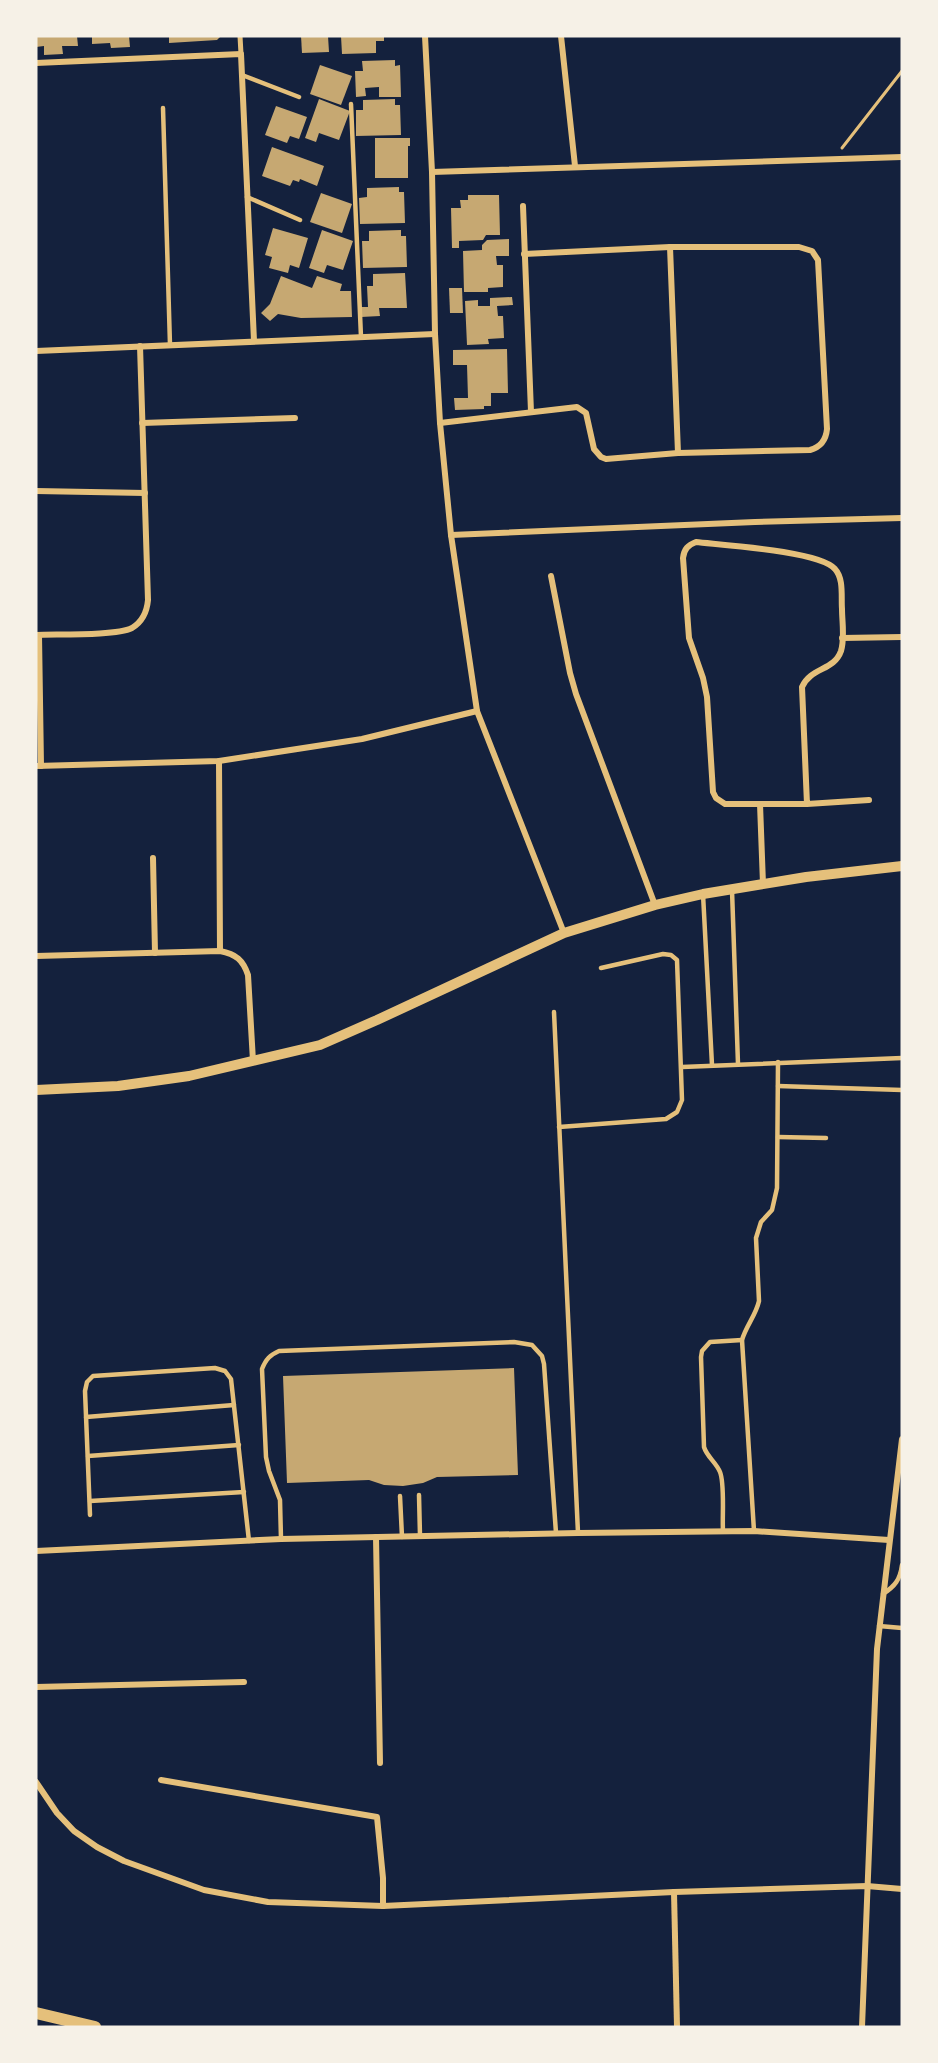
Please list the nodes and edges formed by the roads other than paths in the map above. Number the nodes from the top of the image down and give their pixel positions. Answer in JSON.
{"nodes":[{"id":1,"x":240,"y":36,"type":"edge"},
{"id":2,"x":425,"y":36,"type":"edge"},
{"id":3,"x":561,"y":36,"type":"edge"},
{"id":4,"x":240,"y":54,"type":"junction"},
{"id":5,"x":36,"y":63,"type":"edge"},
{"id":6,"x":242,"y":75,"type":"junction"},
{"id":7,"x":299,"y":98,"type":"dead end"},
{"id":8,"x":351,"y":104,"type":"dead end"},
{"id":9,"x":163,"y":108,"type":"dead end"},
{"id":10,"x":902,"y":157,"type":"edge"},
{"id":11,"x":575,"y":166,"type":"junction"},
{"id":12,"x":432,"y":172,"type":"junction"},
{"id":13,"x":247,"y":197,"type":"junction"},
{"id":14,"x":523,"y":206,"type":"dead end"},
{"id":15,"x":300,"y":219,"type":"dead end"},
{"id":16,"x":670,"y":247,"type":"junction"},
{"id":17,"x":524,"y":255,"type":"junction"},
{"id":18,"x":435,"y":334,"type":"junction"},
{"id":19,"x":361,"y":337,"type":"junction"},
{"id":20,"x":254,"y":341,"type":"junction"},
{"id":21,"x":170,"y":345,"type":"junction"},
{"id":22,"x":140,"y":346,"type":"junction"},
{"id":23,"x":36,"y":351,"type":"edge"},
{"id":24,"x":531,"y":412,"type":"junction"},
{"id":25,"x":295,"y":418,"type":"dead end"},
{"id":26,"x":142,"y":423,"type":"junction"},
{"id":27,"x":440,"y":423,"type":"junction"},
{"id":28,"x":678,"y":453,"type":"junction"},
{"id":29,"x":36,"y":491,"type":"edge"},
{"id":30,"x":145,"y":493,"type":"junction"},
{"id":31,"x":902,"y":518,"type":"edge"},
{"id":32,"x":451,"y":535,"type":"junction"},
{"id":33,"x":552,"y":576,"type":"dead end"},
{"id":34,"x":38,"y":635,"type":"edge"},
{"id":35,"x":902,"y":637,"type":"edge"},
{"id":36,"x":842,"y":639,"type":"junction"},
{"id":37,"x":477,"y":711,"type":"junction"},
{"id":38,"x":219,"y":761,"type":"junction"},
{"id":39,"x":39,"y":766,"type":"edge"},
{"id":40,"x":869,"y":800,"type":"dead end"},
{"id":41,"x":760,"y":804,"type":"junction"},
{"id":42,"x":807,"y":804,"type":"junction"},
{"id":43,"x":153,"y":858,"type":"dead end"},
{"id":44,"x":902,"y":866,"type":"edge"},
{"id":45,"x":763,"y":884,"type":"junction"},
{"id":46,"x":732,"y":888,"type":"junction"},
{"id":47,"x":703,"y":894,"type":"junction"},
{"id":48,"x":656,"y":905,"type":"junction"},
{"id":49,"x":564,"y":933,"type":"junction"},
{"id":50,"x":220,"y":951,"type":"junction"},
{"id":51,"x":155,"y":953,"type":"junction"},
{"id":52,"x":36,"y":956,"type":"edge"},
{"id":53,"x":601,"y":968,"type":"dead end"},
{"id":54,"x":554,"y":1012,"type":"dead end"},
{"id":55,"x":902,"y":1058,"type":"edge"},
{"id":56,"x":252,"y":1061,"type":"junction"},
{"id":57,"x":778,"y":1062,"type":"junction"},
{"id":58,"x":738,"y":1064,"type":"junction"},
{"id":59,"x":712,"y":1065,"type":"junction"},
{"id":60,"x":682,"y":1067,"type":"junction"},
{"id":61,"x":778,"y":1086,"type":"junction"},
{"id":62,"x":36,"y":1090,"type":"edge"},
{"id":63,"x":902,"y":1090,"type":"edge"},
{"id":64,"x":558,"y":1127,"type":"junction"},
{"id":65,"x":778,"y":1137,"type":"junction"},
{"id":66,"x":826,"y":1138,"type":"dead end"},
{"id":67,"x":742,"y":1340,"type":"junction"},
{"id":68,"x":234,"y":1405,"type":"junction"},
{"id":69,"x":86,"y":1417,"type":"junction"},
{"id":70,"x":902,"y":1439,"type":"edge"},
{"id":71,"x":239,"y":1445,"type":"junction"},
{"id":72,"x":88,"y":1456,"type":"junction"},
{"id":73,"x":899,"y":1481,"type":"edge"},
{"id":74,"x":244,"y":1492,"type":"junction"},
{"id":75,"x":418,"y":1495,"type":"dead end"},
{"id":76,"x":400,"y":1496,"type":"dead end"},
{"id":77,"x":90,"y":1501,"type":"junction"},
{"id":78,"x":90,"y":1515,"type":"dead end"},
{"id":79,"x":723,"y":1531,"type":"junction"},
{"id":80,"x":754,"y":1531,"type":"junction"},
{"id":81,"x":556,"y":1533,"type":"junction"},
{"id":82,"x":578,"y":1533,"type":"junction"},
{"id":83,"x":420,"y":1536,"type":"junction"},
{"id":84,"x":376,"y":1537,"type":"junction"},
{"id":85,"x":402,"y":1537,"type":"junction"},
{"id":86,"x":281,"y":1539,"type":"junction"},
{"id":87,"x":889,"y":1540,"type":"junction"},
{"id":88,"x":249,"y":1541,"type":"junction"},
{"id":89,"x":36,"y":1551,"type":"edge"},
{"id":90,"x":902,"y":1565,"type":"edge"},
{"id":91,"x":883,"y":1594,"type":"junction"},
{"id":92,"x":879,"y":1626,"type":"junction"},
{"id":93,"x":902,"y":1628,"type":"edge"},
{"id":94,"x":244,"y":1682,"type":"dead end"},
{"id":95,"x":36,"y":1688,"type":"edge"},
{"id":96,"x":380,"y":1763,"type":"dead end"},
{"id":97,"x":161,"y":1780,"type":"dead end"},
{"id":98,"x":36,"y":1782,"type":"edge"},
{"id":99,"x":867,"y":1886,"type":"junction"},
{"id":100,"x":902,"y":1889,"type":"edge"},
{"id":101,"x":674,"y":1892,"type":"junction"},
{"id":102,"x":384,"y":1906,"type":"junction"},
{"id":103,"x":36,"y":2013,"type":"edge"},
{"id":104,"x":95,"y":2027,"type":"edge"},
{"id":105,"x":677,"y":2027,"type":"edge"},
{"id":106,"x":862,"y":2027,"type":"edge"}],
"edges":[{"from":1,"to":4,"type":"street"},
{"from":2,"to":12,"type":"street"},
{"from":3,"to":11,"type":"street"},
{"from":4,"to":5,"type":"street"},
{"from":4,"to":6,"type":"street"},
{"from":6,"to":7,"type":"lane"},
{"from":6,"to":13,"type":"street"},
{"from":8,"to":19,"type":"lane"},
{"from":9,"to":21,"type":"lane"},
{"from":10,"to":11,"type":"street"},
{"from":11,"to":12,"type":"street"},
{"from":12,"to":18,"type":"street"},
{"from":13,"to":15,"type":"lane"},
{"from":13,"to":20,"type":"street"},
{"from":14,"to":17,"type":"street"},
{"from":16,"to":17,"type":"street"},
{"from":16,"to":28,"type":"street"},
{"from":16,"to":28,"type":"street"},
{"from":17,"to":24,"type":"street"},
{"from":18,"to":19,"type":"street"},
{"from":18,"to":27,"type":"street"},
{"from":19,"to":20,"type":"street"},
{"from":20,"to":21,"type":"street"},
{"from":21,"to":22,"type":"street"},
{"from":22,"to":23,"type":"street"},
{"from":22,"to":26,"type":"street"},
{"from":24,"to":27,"type":"street"},
{"from":24,"to":28,"type":"street"},
{"from":25,"to":26,"type":"street"},
{"from":26,"to":30,"type":"street"},
{"from":27,"to":32,"type":"street"},
{"from":29,"to":30,"type":"street"},
{"from":30,"to":34,"type":"street"},
{"from":31,"to":32,"type":"street"},
{"from":32,"to":37,"type":"street"},
{"from":33,"to":48,"type":"street"},
{"from":34,"to":39,"type":"street"},
{"from":35,"to":36,"type":"street"},
{"from":36,"to":41,"type":"street"},
{"from":36,"to":42,"type":"street"},
{"from":37,"to":38,"type":"street"},
{"from":37,"to":49,"type":"street"},
{"from":38,"to":39,"type":"street"},
{"from":38,"to":50,"type":"street"},
{"from":40,"to":42,"type":"street"},
{"from":41,"to":42,"type":"street"},
{"from":41,"to":45,"type":"street"},
{"from":43,"to":51,"type":"street"},
{"from":44,"to":45,"type":"street"},
{"from":45,"to":46,"type":"street"},
{"from":46,"to":47,"type":"street"},
{"from":46,"to":58,"type":"lane"},
{"from":47,"to":48,"type":"street"},
{"from":47,"to":59,"type":"lane"},
{"from":48,"to":49,"type":"street"},
{"from":49,"to":56,"type":"street"},
{"from":50,"to":51,"type":"street"},
{"from":50,"to":56,"type":"street"},
{"from":51,"to":52,"type":"street"},
{"from":53,"to":60,"type":"lane"},
{"from":54,"to":64,"type":"lane"},
{"from":55,"to":57,"type":"lane"},
{"from":56,"to":62,"type":"street"},
{"from":57,"to":58,"type":"lane"},
{"from":57,"to":61,"type":"lane"},
{"from":58,"to":59,"type":"lane"},
{"from":59,"to":60,"type":"lane"},
{"from":60,"to":64,"type":"lane"},
{"from":61,"to":63,"type":"lane"},
{"from":61,"to":65,"type":"lane"},
{"from":64,"to":82,"type":"lane"},
{"from":65,"to":66,"type":"lane"},
{"from":65,"to":67,"type":"lane"},
{"from":67,"to":79,"type":"lane"},
{"from":67,"to":80,"type":"lane"},
{"from":68,"to":69,"type":"lane"},
{"from":68,"to":69,"type":"lane"},
{"from":68,"to":71,"type":"lane"},
{"from":69,"to":72,"type":"lane"},
{"from":70,"to":73,"type":"street"},
{"from":71,"to":72,"type":"lane"},
{"from":71,"to":74,"type":"lane"},
{"from":72,"to":77,"type":"lane"},
{"from":73,"to":87,"type":"street"},
{"from":74,"to":77,"type":"lane"},
{"from":74,"to":88,"type":"lane"},
{"from":75,"to":83,"type":"lane"},
{"from":76,"to":85,"type":"lane"},
{"from":77,"to":78,"type":"lane"},
{"from":79,"to":80,"type":"street"},
{"from":79,"to":82,"type":"street"},
{"from":80,"to":87,"type":"street"},
{"from":81,"to":82,"type":"street"},
{"from":81,"to":83,"type":"street"},
{"from":81,"to":86,"type":"lane"},
{"from":83,"to":85,"type":"street"},
{"from":84,"to":85,"type":"street"},
{"from":84,"to":86,"type":"street"},
{"from":84,"to":96,"type":"street"},
{"from":86,"to":88,"type":"street"},
{"from":87,"to":91,"type":"street"},
{"from":88,"to":89,"type":"street"},
{"from":90,"to":91,"type":"lane"},
{"from":91,"to":92,"type":"street"},
{"from":92,"to":93,"type":"lane"},
{"from":92,"to":99,"type":"street"},
{"from":94,"to":95,"type":"street"},
{"from":97,"to":102,"type":"street"},
{"from":98,"to":102,"type":"street"},
{"from":99,"to":100,"type":"street"},
{"from":99,"to":101,"type":"street"},
{"from":99,"to":106,"type":"street"},
{"from":101,"to":102,"type":"street"},
{"from":101,"to":105,"type":"street"},
{"from":103,"to":104,"type":"main road"}]}
